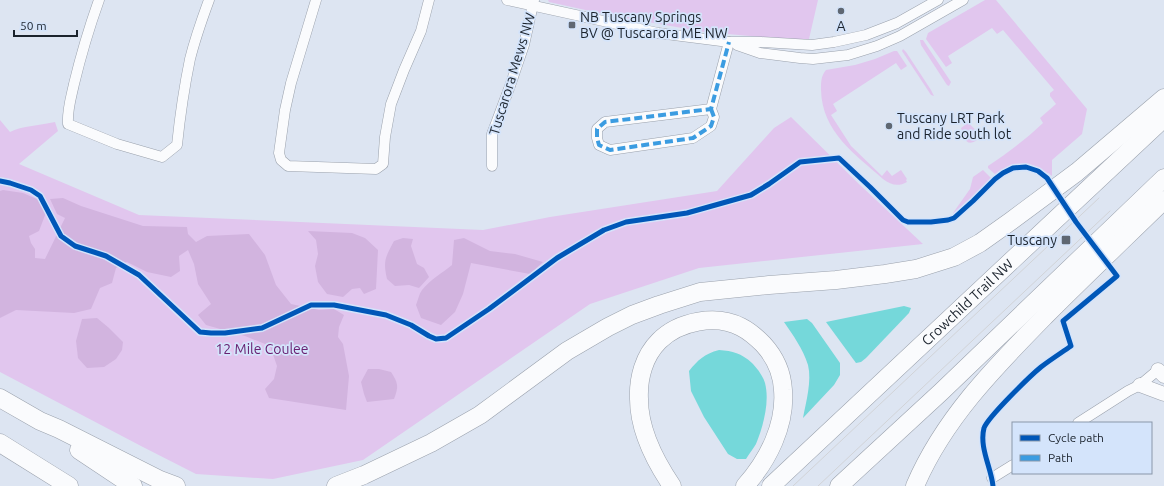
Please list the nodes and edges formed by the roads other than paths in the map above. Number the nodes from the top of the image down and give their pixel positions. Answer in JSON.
{"nodes":[{"id":1,"x":99,"y":0,"type":"edge"},
{"id":2,"x":209,"y":0,"type":"edge"},
{"id":3,"x":316,"y":0,"type":"edge"},
{"id":4,"x":429,"y":0,"type":"edge"},
{"id":5,"x":507,"y":0,"type":"edge"},
{"id":6,"x":938,"y":0,"type":"edge"},
{"id":7,"x":963,"y":0,"type":"edge"},
{"id":8,"x":534,"y":3,"type":"edge"},
{"id":9,"x":729,"y":42,"type":"junction"},
{"id":10,"x":1164,"y":98,"type":"edge"},
{"id":11,"x":711,"y":110,"type":"junction"},
{"id":12,"x":1164,"y":118,"type":"edge"},
{"id":13,"x":492,"y":166,"type":"dead end"},
{"id":14,"x":1164,"y":178,"type":"edge"},
{"id":15,"x":1164,"y":200,"type":"edge"},
{"id":16,"x":1161,"y":373,"type":"edge"},
{"id":17,"x":1140,"y":385,"type":"junction"},
{"id":18,"x":1164,"y":394,"type":"edge"},
{"id":19,"x":0,"y":398,"type":"edge"},
{"id":20,"x":40,"y":421,"type":"junction"},
{"id":21,"x":1080,"y":422,"type":"edge"},
{"id":22,"x":0,"y":443,"type":"edge"},
{"id":23,"x":1012,"y":466,"type":"edge"},
{"id":24,"x":992,"y":478,"type":"dead end"},
{"id":25,"x":69,"y":486,"type":"edge"},
{"id":26,"x":134,"y":486,"type":"edge"},
{"id":27,"x":176,"y":486,"type":"edge"},
{"id":28,"x":336,"y":486,"type":"edge"},
{"id":29,"x":672,"y":486,"type":"edge"},
{"id":30,"x":745,"y":486,"type":"edge"},
{"id":31,"x":771,"y":486,"type":"edge"},
{"id":32,"x":839,"y":486,"type":"edge"},
{"id":33,"x":915,"y":486,"type":"edge"}],
"edges":[{"from":1,"to":2,"type":"street"},
{"from":3,"to":4,"type":"street"},
{"from":5,"to":8,"type":"street"},
{"from":6,"to":9,"type":"street"},
{"from":7,"to":9,"type":"street"},
{"from":8,"to":9,"type":"street"},
{"from":8,"to":13,"type":"street","name":"Tuscarora Mews NW"},
{"from":9,"to":11,"type":"street"},
{"from":10,"to":28,"type":"highway"},
{"from":11,"to":11,"type":"street"},
{"from":12,"to":31,"type":"highway","name":"Crowchild Trail NW"},
{"from":14,"to":32,"type":"highway"},
{"from":15,"to":33,"type":"highway"},
{"from":16,"to":17,"type":"street"},
{"from":17,"to":18,"type":"street"},
{"from":17,"to":21,"type":"street"},
{"from":19,"to":20,"type":"highway"},
{"from":20,"to":26,"type":"highway"},
{"from":20,"to":27,"type":"highway"},
{"from":22,"to":25,"type":"highway"},
{"from":23,"to":24,"type":"street"},
{"from":29,"to":30,"type":"highway"}]}
